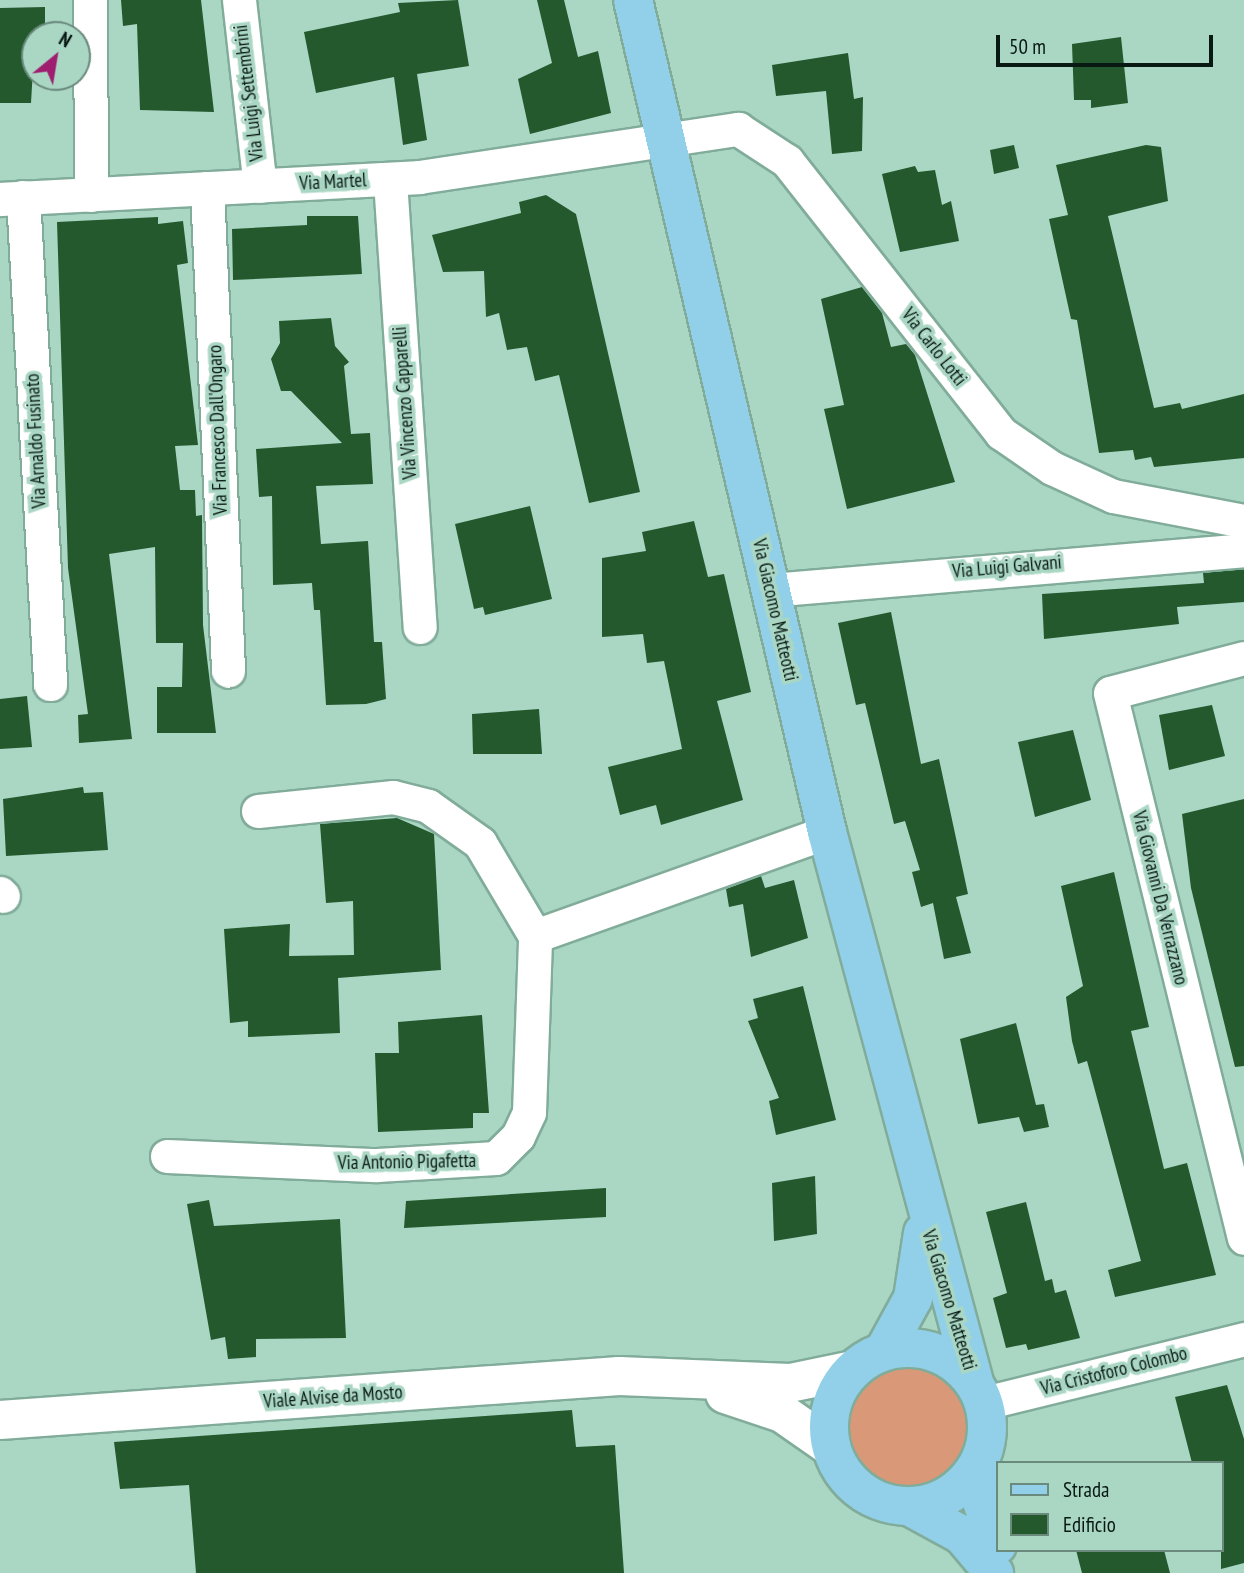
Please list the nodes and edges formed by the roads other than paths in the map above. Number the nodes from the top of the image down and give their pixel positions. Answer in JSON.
{"nodes":[{"id":1,"x":90,"y":0,"type":"edge"},
{"id":2,"x":239,"y":0,"type":"edge"},
{"id":3,"x":633,"y":0,"type":"edge"},
{"id":4,"x":663,"y":139,"type":"junction"},
{"id":5,"x":390,"y":180,"type":"junction"},
{"id":6,"x":260,"y":186,"type":"junction"},
{"id":7,"x":207,"y":188,"type":"junction"},
{"id":8,"x":91,"y":195,"type":"junction"},
{"id":9,"x":11,"y":198,"type":"edge"},
{"id":10,"x":1244,"y":521,"type":"edge"},
{"id":11,"x":1244,"y":550,"type":"edge"},
{"id":12,"x":770,"y":590,"type":"junction"},
{"id":13,"x":421,"y":627,"type":"dead end"},
{"id":14,"x":1244,"y":659,"type":"edge"},
{"id":15,"x":228,"y":671,"type":"dead end"},
{"id":16,"x":50,"y":684,"type":"dead end"},
{"id":17,"x":258,"y":811,"type":"dead end"},
{"id":18,"x":827,"y":832,"type":"junction"},
{"id":19,"x":535,"y":936,"type":"junction"},
{"id":20,"x":167,"y":1156,"type":"dead end"},
{"id":21,"x":925,"y":1217,"type":"junction"},
{"id":22,"x":1244,"y":1238,"type":"edge"},
{"id":23,"x":1244,"y":1339,"type":"edge"},
{"id":24,"x":868,"y":1361,"type":"junction"},
{"id":25,"x":666,"y":1379,"type":"junction"},
{"id":26,"x":979,"y":1392,"type":"junction"},
{"id":27,"x":0,"y":1420,"type":"edge"},
{"id":28,"x":831,"y":1447,"type":"junction"},
{"id":29,"x":981,"y":1459,"type":"junction"},
{"id":30,"x":909,"y":1506,"type":"junction"},
{"id":31,"x":996,"y":1542,"type":"edge"},
{"id":32,"x":1000,"y":1552,"type":"edge"},
{"id":33,"x":994,"y":1573,"type":"edge"},
{"id":34,"x":1006,"y":1573,"type":"edge"}],
"edges":[{"from":1,"to":8,"type":"street"},
{"from":2,"to":6,"type":"street","name":"Via Luigi Settembrini"},
{"from":3,"to":4,"type":"main road","name":"Via Giacomo Matteotti"},
{"from":4,"to":5,"type":"street","name":"Via Martel"},
{"from":4,"to":10,"type":"street","name":"Via Carlo Lotti"},
{"from":4,"to":12,"type":"main road","name":"Via Giacomo Matteotti"},
{"from":5,"to":6,"type":"street","name":"Via Martel"},
{"from":5,"to":13,"type":"street","name":"Via Vincenzo Capparelli"},
{"from":6,"to":7,"type":"street","name":"Via Martel"},
{"from":7,"to":8,"type":"street","name":"Via Martel"},
{"from":7,"to":15,"type":"street","name":"Via Francesco Dall'Ongaro"},
{"from":8,"to":9,"type":"street","name":"Via Martel"},
{"from":9,"to":16,"type":"street","name":"Via Arnaldo Fusinato"},
{"from":11,"to":12,"type":"street","name":"Via Luigi Galvani"},
{"from":12,"to":18,"type":"main road","name":"Via Giacomo Matteotti"},
{"from":14,"to":22,"type":"street","name":"Via Giovanni Da Verrazzano"},
{"from":17,"to":19,"type":"street"},
{"from":18,"to":19,"type":"street"},
{"from":18,"to":21,"type":"main road","name":"Via Giacomo Matteotti"},
{"from":19,"to":20,"type":"street","name":"Via Antonio Pigafetta"},
{"from":21,"to":24,"type":"main road","name":"Via Giacomo Matteotti"},
{"from":21,"to":26,"type":"main road","name":"Via Giacomo Matteotti"},
{"from":23,"to":26,"type":"street","name":"Via Cristoforo Colombo"},
{"from":24,"to":25,"type":"main road","name":"Viale Alvise da Mosto"},
{"from":24,"to":26,"type":"main road"},
{"from":24,"to":28,"type":"main road"},
{"from":25,"to":27,"type":"main road","name":"Viale Alvise da Mosto"},
{"from":25,"to":28,"type":"main road","name":"Viale Alvise da Mosto"},
{"from":26,"to":29,"type":"main road"},
{"from":28,"to":30,"type":"main road"},
{"from":29,"to":30,"type":"main road"},
{"from":29,"to":31,"type":"main road"},
{"from":30,"to":33,"type":"main road"},
{"from":32,"to":34,"type":"main road"}]}
